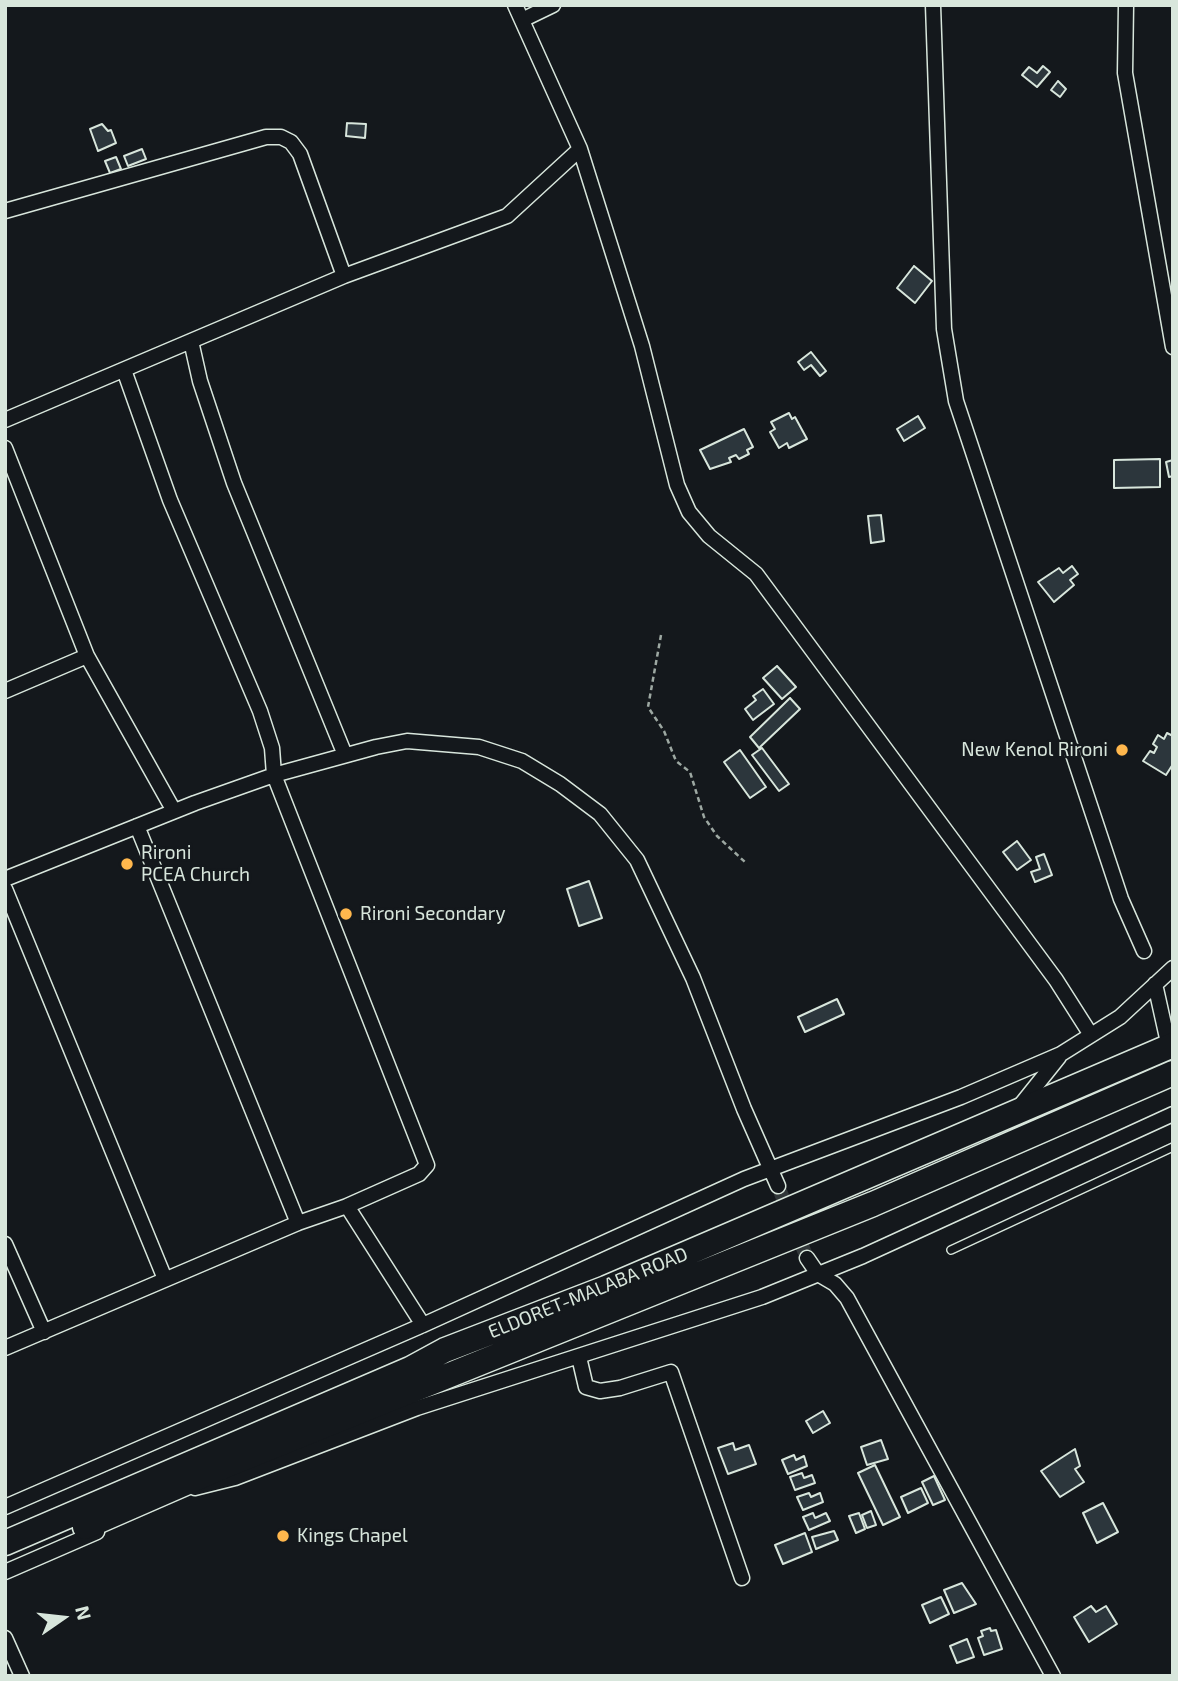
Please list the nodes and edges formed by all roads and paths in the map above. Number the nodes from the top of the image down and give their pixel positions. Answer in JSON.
{"nodes":[{"id":1,"x":515,"y":5,"type":"edge"},
{"id":2,"x":552,"y":5,"type":"edge"},
{"id":3,"x":933,"y":5,"type":"edge"},
{"id":4,"x":1126,"y":5,"type":"edge"},
{"id":5,"x":522,"y":20,"type":"junction"},
{"id":6,"x":580,"y":149,"type":"junction"},
{"id":7,"x":5,"y":211,"type":"edge"},
{"id":8,"x":344,"y":276,"type":"junction"},
{"id":9,"x":191,"y":341,"type":"junction"},
{"id":10,"x":1173,"y":347,"type":"edge"},
{"id":11,"x":124,"y":370,"type":"junction"},
{"id":12,"x":5,"y":420,"type":"edge"},
{"id":13,"x":5,"y":448,"type":"edge"},
{"id":14,"x":661,"y":635,"type":"dead end"},
{"id":15,"x":87,"y":656,"type":"junction"},
{"id":16,"x":5,"y":691,"type":"edge"},
{"id":17,"x":345,"y":755,"type":"junction"},
{"id":18,"x":274,"y":775,"type":"junction"},
{"id":19,"x":174,"y":811,"type":"junction"},
{"id":20,"x":137,"y":826,"type":"junction"},
{"id":21,"x":746,"y":863,"type":"dead end"},
{"id":22,"x":5,"y":879,"type":"edge"},
{"id":23,"x":5,"y":889,"type":"edge"},
{"id":24,"x":1144,"y":951,"type":"dead end"},
{"id":25,"x":1173,"y":968,"type":"edge"},
{"id":26,"x":1155,"y":985,"type":"junction"},
{"id":27,"x":1091,"y":1035,"type":"junction"},
{"id":28,"x":1171,"y":1046,"type":"edge"},
{"id":29,"x":1060,"y":1054,"type":"junction"},
{"id":30,"x":1173,"y":1073,"type":"edge"},
{"id":31,"x":1014,"y":1113,"type":"junction"},
{"id":32,"x":1173,"y":1114,"type":"edge"},
{"id":33,"x":1173,"y":1147,"type":"edge"},
{"id":34,"x":769,"y":1168,"type":"junction"},
{"id":35,"x":778,"y":1186,"type":"tunnel mouth"},
{"id":36,"x":347,"y":1206,"type":"junction"},
{"id":37,"x":298,"y":1223,"type":"junction"},
{"id":38,"x":5,"y":1244,"type":"edge"},
{"id":39,"x":951,"y":1250,"type":"dead end"},
{"id":40,"x":807,"y":1258,"type":"tunnel mouth"},
{"id":41,"x":818,"y":1274,"type":"junction"},
{"id":42,"x":165,"y":1279,"type":"junction"},
{"id":43,"x":423,"y":1325,"type":"junction"},
{"id":44,"x":44,"y":1332,"type":"junction"},
{"id":45,"x":5,"y":1349,"type":"edge"},
{"id":46,"x":579,"y":1357,"type":"junction"},
{"id":47,"x":5,"y":1507,"type":"edge"},
{"id":48,"x":5,"y":1543,"type":"edge"},
{"id":49,"x":5,"y":1560,"type":"edge"},
{"id":50,"x":5,"y":1572,"type":"edge"},
{"id":51,"x":741,"y":1578,"type":"dead end"},
{"id":52,"x":5,"y":1638,"type":"edge"},
{"id":53,"x":22,"y":1676,"type":"edge"},
{"id":54,"x":1053,"y":1676,"type":"edge"}],
"edges":[{"from":1,"to":5,"type":"street"},
{"from":2,"to":5,"type":"street"},
{"from":3,"to":24,"type":"street"},
{"from":4,"to":10,"type":"street"},
{"from":5,"to":6,"type":"street"},
{"from":6,"to":8,"type":"street"},
{"from":6,"to":27,"type":"street"},
{"from":7,"to":8,"type":"street"},
{"from":8,"to":9,"type":"street"},
{"from":9,"to":11,"type":"street"},
{"from":9,"to":17,"type":"street"},
{"from":11,"to":12,"type":"street"},
{"from":11,"to":18,"type":"street"},
{"from":13,"to":15,"type":"street"},
{"from":14,"to":21,"type":"path"},
{"from":15,"to":16,"type":"street"},
{"from":15,"to":19,"type":"street"},
{"from":17,"to":18,"type":"street"},
{"from":17,"to":34,"type":"street"},
{"from":18,"to":19,"type":"street"},
{"from":18,"to":36,"type":"street"},
{"from":19,"to":20,"type":"street"},
{"from":20,"to":22,"type":"street"},
{"from":20,"to":37,"type":"street"},
{"from":23,"to":42,"type":"street"},
{"from":25,"to":26,"type":"street"},
{"from":26,"to":27,"type":"street"},
{"from":26,"to":28,"type":"street"},
{"from":27,"to":29,"type":"street"},
{"from":28,"to":31,"type":"highway","name":"ELDORET-MALABA ROAD"},
{"from":29,"to":31,"type":"street"},
{"from":29,"to":34,"type":"street"},
{"from":30,"to":49,"type":"highway","name":"ELDORET-MALABA ROAD"},
{"from":31,"to":48,"type":"highway","name":"ELDORET-MALABA ROAD"},
{"from":32,"to":41,"type":"street"},
{"from":33,"to":39,"type":"lane"},
{"from":34,"to":35,"type":"street"},
{"from":34,"to":43,"type":"street"},
{"from":36,"to":37,"type":"street"},
{"from":36,"to":43,"type":"street"},
{"from":37,"to":42,"type":"street"},
{"from":38,"to":44,"type":"street"},
{"from":40,"to":41,"type":"street"},
{"from":41,"to":46,"type":"street"},
{"from":41,"to":54,"type":"street"},
{"from":42,"to":44,"type":"street"},
{"from":43,"to":47,"type":"street"},
{"from":44,"to":45,"type":"street"},
{"from":46,"to":50,"type":"street"},
{"from":46,"to":51,"type":"street"},
{"from":52,"to":53,"type":"street"}]}
